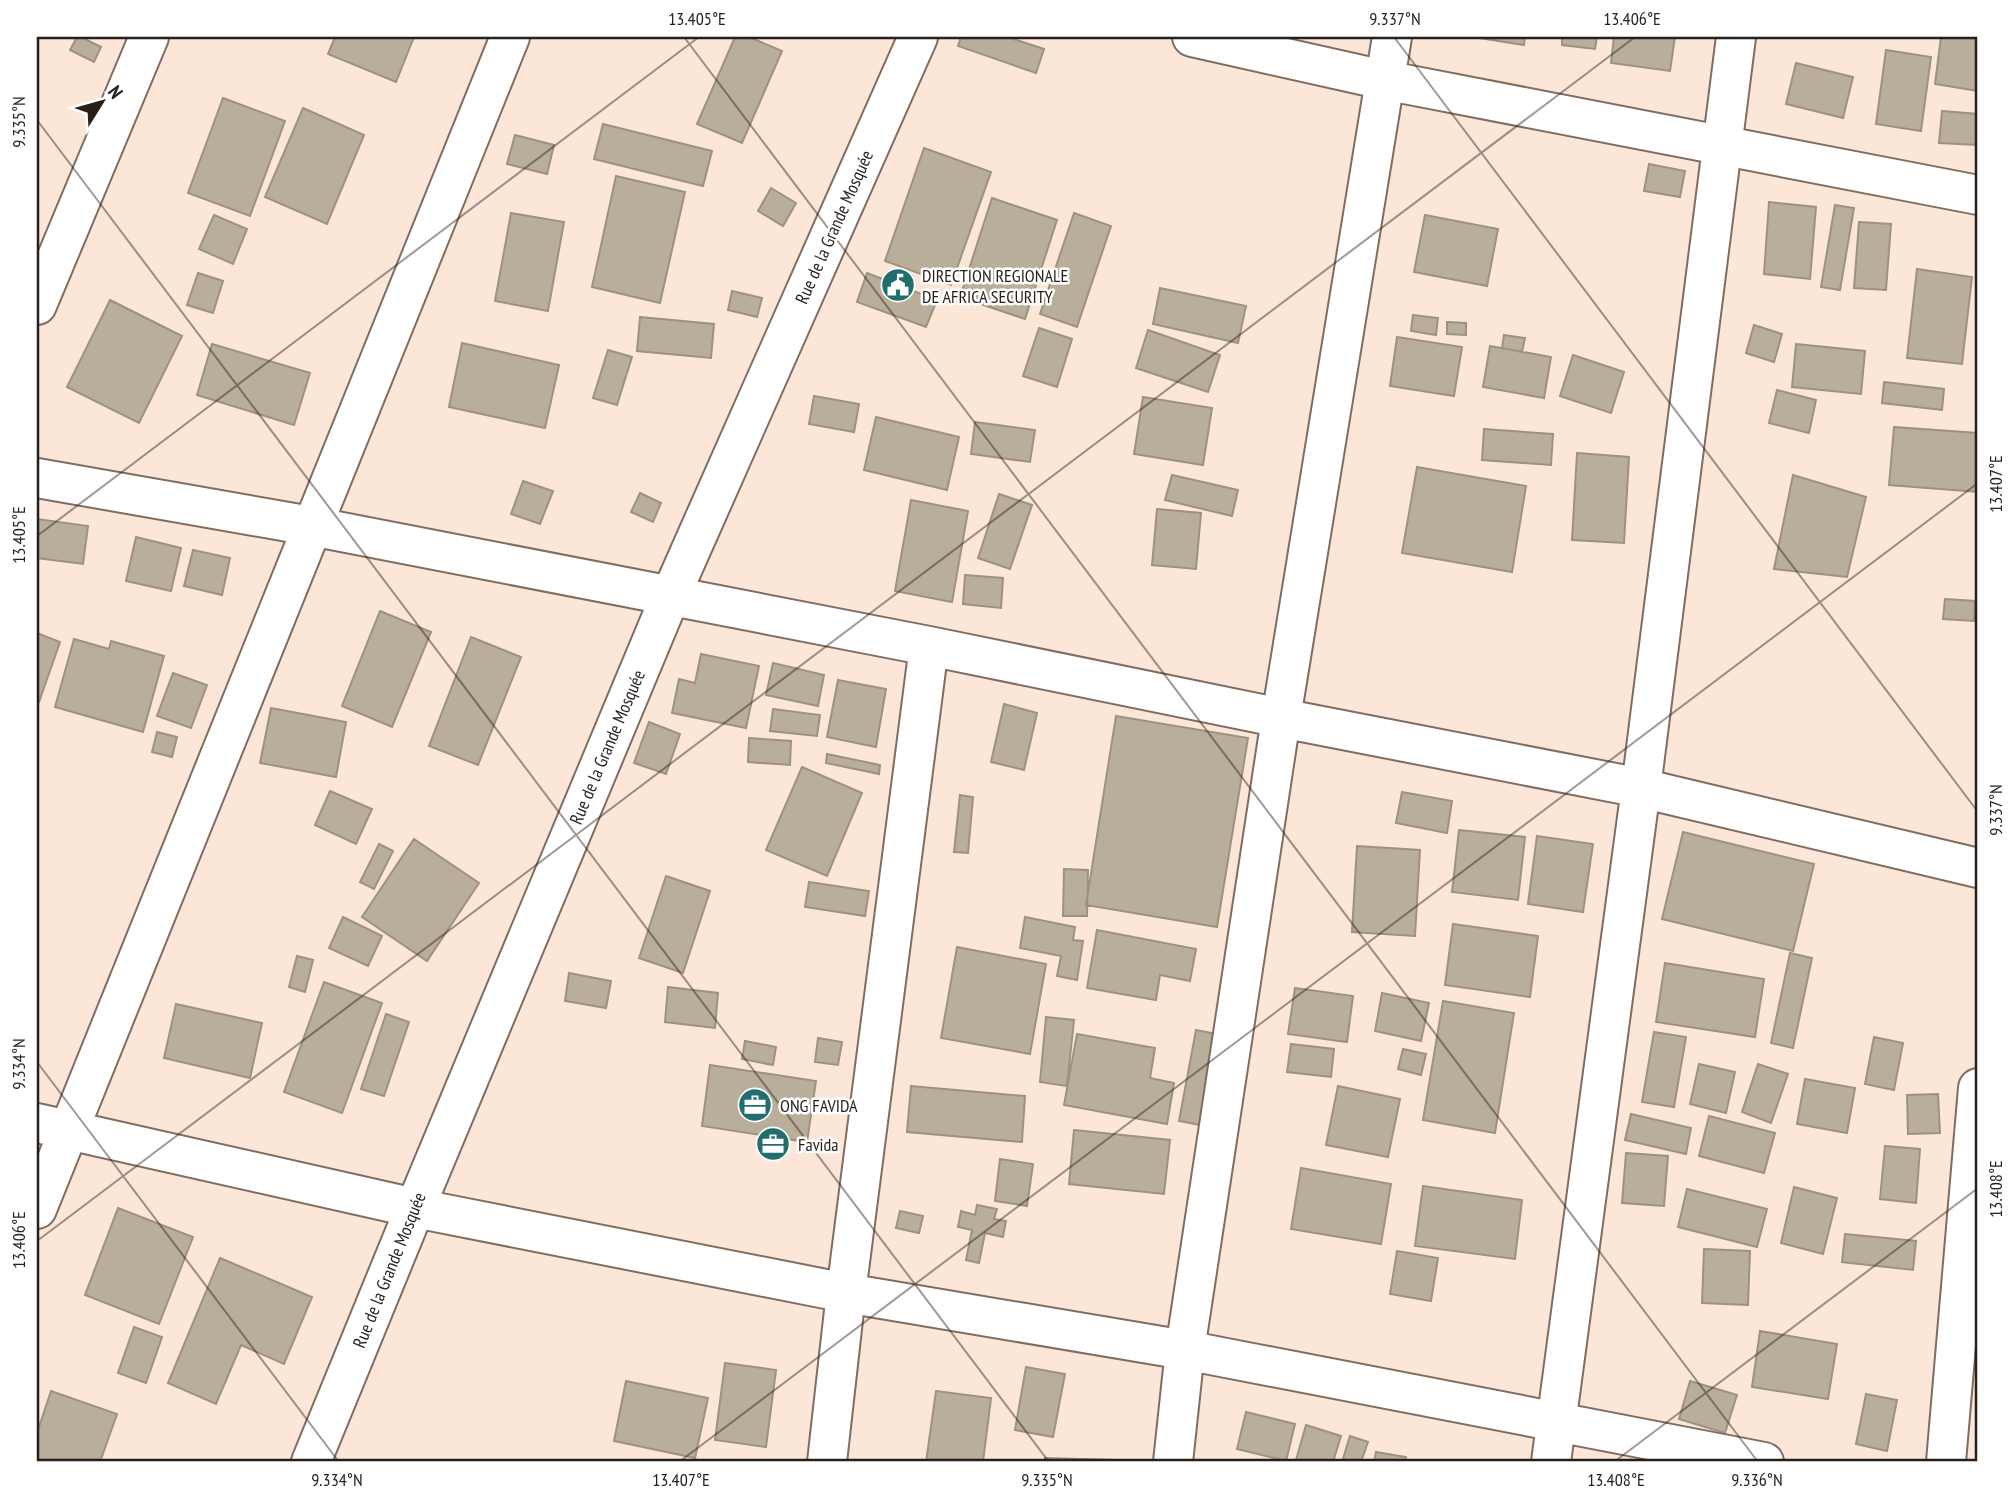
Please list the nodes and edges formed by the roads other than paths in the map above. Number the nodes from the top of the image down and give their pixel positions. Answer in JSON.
{"nodes":[{"id":1,"x":149,"y":37,"type":"edge"},
{"id":2,"x":510,"y":37,"type":"edge"},
{"id":3,"x":918,"y":37,"type":"edge"},
{"id":4,"x":1192,"y":37,"type":"edge"},
{"id":5,"x":1392,"y":37,"type":"edge"},
{"id":6,"x":1736,"y":37,"type":"edge"},
{"id":7,"x":1384,"y":80,"type":"junction"},
{"id":8,"x":1721,"y":145,"type":"junction"},
{"id":9,"x":1978,"y":195,"type":"edge"},
{"id":10,"x":37,"y":305,"type":"edge"},
{"id":11,"x":37,"y":478,"type":"edge"},
{"id":12,"x":311,"y":526,"type":"junction"},
{"id":13,"x":670,"y":597,"type":"junction"},
{"id":14,"x":929,"y":646,"type":"junction"},
{"id":15,"x":1281,"y":718,"type":"junction"},
{"id":16,"x":1641,"y":788,"type":"junction"},
{"id":17,"x":1978,"y":867,"type":"edge"},
{"id":18,"x":1978,"y":1088,"type":"edge"},
{"id":19,"x":52,"y":1127,"type":"edge"},
{"id":20,"x":415,"y":1208,"type":"junction"},
{"id":21,"x":37,"y":1209,"type":"edge"},
{"id":22,"x":846,"y":1293,"type":"junction"},
{"id":23,"x":1185,"y":1350,"type":"junction"},
{"id":24,"x":1556,"y":1422,"type":"junction"},
{"id":25,"x":311,"y":1462,"type":"edge"},
{"id":26,"x":827,"y":1462,"type":"edge"},
{"id":27,"x":1173,"y":1462,"type":"edge"},
{"id":28,"x":1551,"y":1462,"type":"edge"},
{"id":29,"x":1764,"y":1462,"type":"edge"},
{"id":30,"x":1946,"y":1462,"type":"edge"}],
"edges":[{"from":1,"to":10,"type":"street"},
{"from":2,"to":12,"type":"street"},
{"from":3,"to":13,"type":"street","name":"Rue de la Grande Mosquée"},
{"from":4,"to":7,"type":"street"},
{"from":5,"to":7,"type":"street"},
{"from":6,"to":8,"type":"street"},
{"from":7,"to":8,"type":"street"},
{"from":7,"to":15,"type":"street"},
{"from":8,"to":9,"type":"street"},
{"from":8,"to":16,"type":"street"},
{"from":11,"to":12,"type":"street"},
{"from":12,"to":13,"type":"street"},
{"from":12,"to":19,"type":"street"},
{"from":13,"to":14,"type":"street"},
{"from":13,"to":20,"type":"street","name":"Rue de la Grande Mosquée"},
{"from":14,"to":15,"type":"street"},
{"from":14,"to":22,"type":"street"},
{"from":15,"to":16,"type":"street"},
{"from":15,"to":23,"type":"street"},
{"from":16,"to":17,"type":"street"},
{"from":16,"to":24,"type":"street"},
{"from":18,"to":30,"type":"street"},
{"from":19,"to":20,"type":"street"},
{"from":19,"to":21,"type":"street"},
{"from":20,"to":22,"type":"street"},
{"from":20,"to":25,"type":"street","name":"Rue de la Grande Mosquée"},
{"from":22,"to":23,"type":"street"},
{"from":22,"to":26,"type":"street"},
{"from":23,"to":24,"type":"street"},
{"from":23,"to":27,"type":"street"},
{"from":24,"to":28,"type":"street"},
{"from":24,"to":29,"type":"street"}]}
